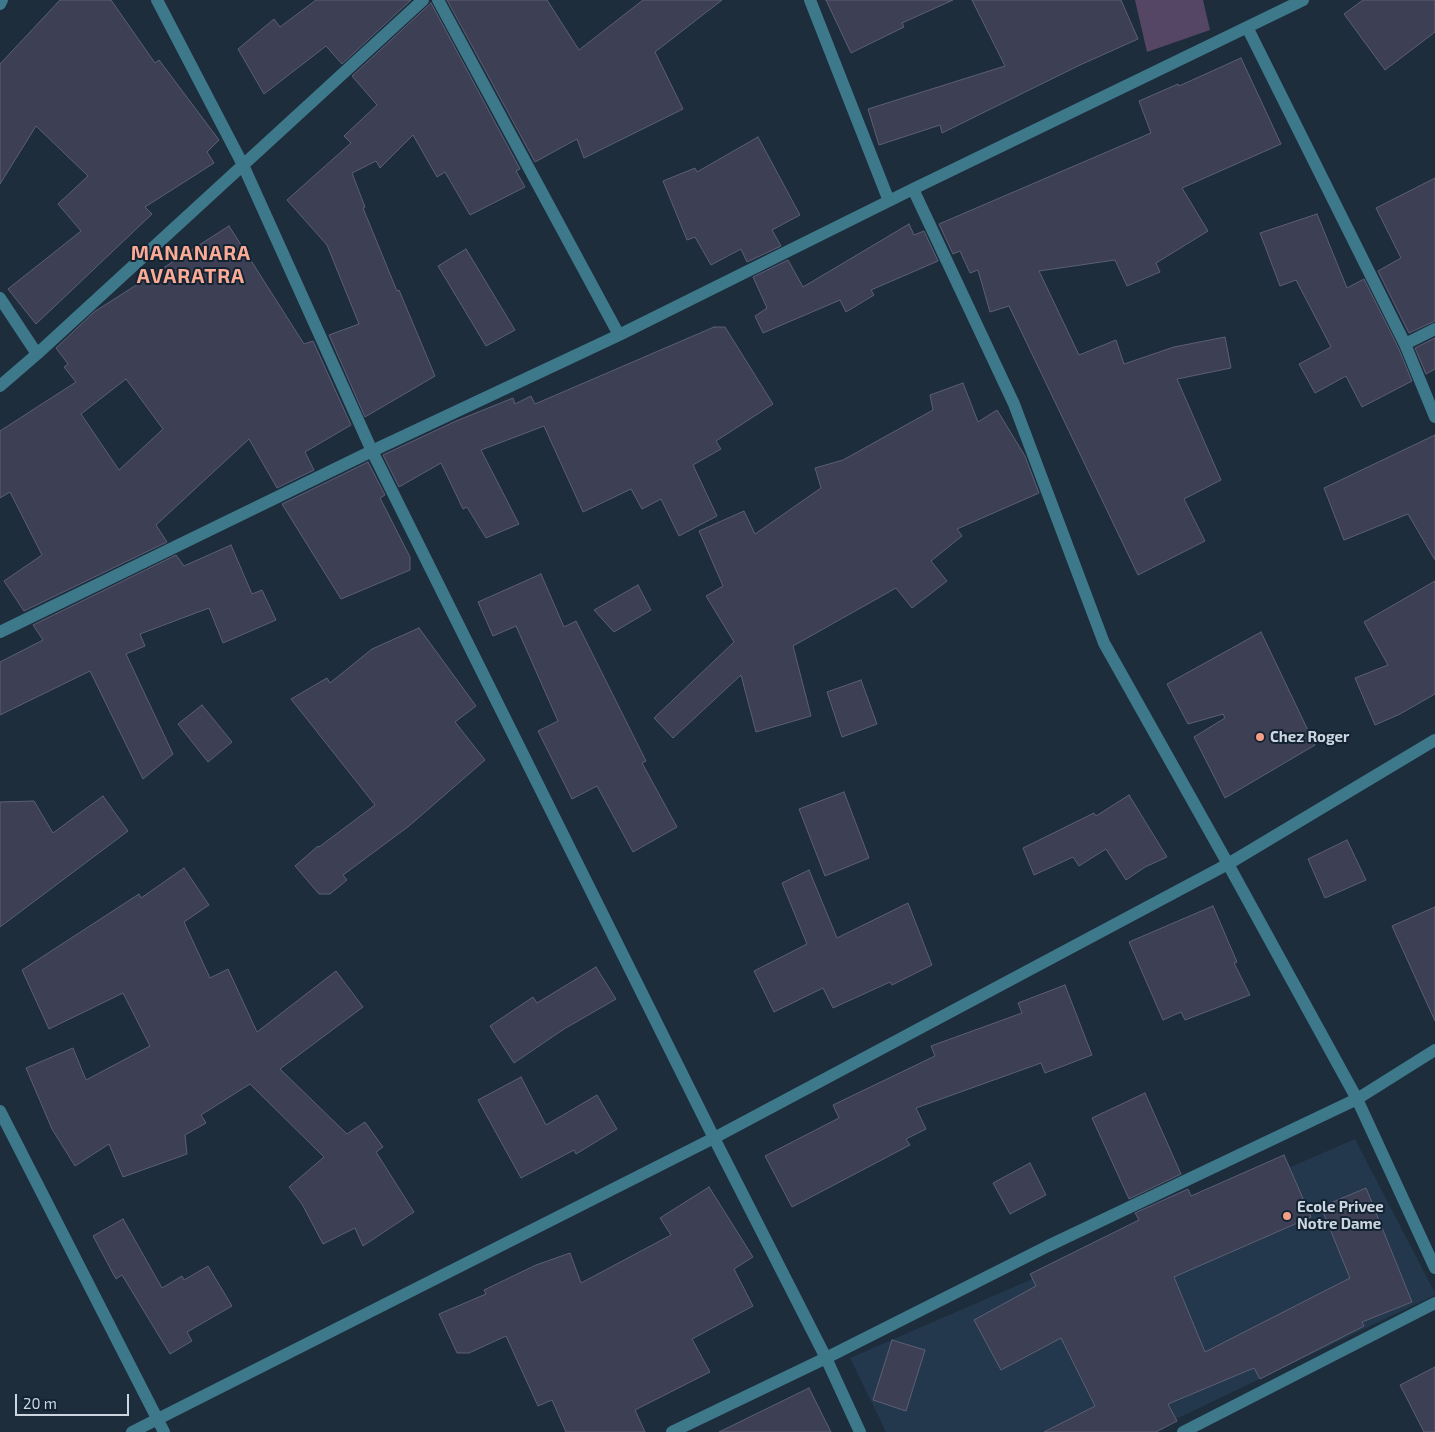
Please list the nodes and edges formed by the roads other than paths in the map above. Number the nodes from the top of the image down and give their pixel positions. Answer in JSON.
{"nodes":[{"id":1,"x":2,"y":0,"type":"edge"},
{"id":2,"x":157,"y":0,"type":"edge"},
{"id":3,"x":423,"y":0,"type":"edge"},
{"id":4,"x":438,"y":0,"type":"edge"},
{"id":5,"x":810,"y":0,"type":"edge"},
{"id":6,"x":1303,"y":0,"type":"edge"},
{"id":7,"x":0,"y":4,"type":"edge"},
{"id":8,"x":1247,"y":27,"type":"junction"},
{"id":9,"x":243,"y":165,"type":"junction"},
{"id":10,"x":913,"y":189,"type":"junction"},
{"id":11,"x":889,"y":201,"type":"junction"},
{"id":12,"x":0,"y":298,"type":"edge"},
{"id":13,"x":1435,"y":329,"type":"edge"},
{"id":14,"x":619,"y":334,"type":"junction"},
{"id":15,"x":1404,"y":344,"type":"junction"},
{"id":16,"x":37,"y":354,"type":"junction"},
{"id":17,"x":0,"y":386,"type":"edge"},
{"id":18,"x":1435,"y":417,"type":"edge"},
{"id":19,"x":372,"y":451,"type":"junction"},
{"id":20,"x":0,"y":632,"type":"edge"},
{"id":21,"x":1435,"y":740,"type":"edge"},
{"id":22,"x":1228,"y":864,"type":"junction"},
{"id":23,"x":1435,"y":1050,"type":"edge"},
{"id":24,"x":1357,"y":1099,"type":"junction"},
{"id":25,"x":0,"y":1112,"type":"edge"},
{"id":26,"x":714,"y":1138,"type":"junction"},
{"id":27,"x":1435,"y":1268,"type":"edge"},
{"id":28,"x":1435,"y":1303,"type":"edge"},
{"id":29,"x":826,"y":1358,"type":"junction"},
{"id":30,"x":157,"y":1419,"type":"junction"},
{"id":31,"x":132,"y":1432,"type":"edge"},
{"id":32,"x":164,"y":1432,"type":"edge"},
{"id":33,"x":672,"y":1432,"type":"edge"},
{"id":34,"x":860,"y":1432,"type":"edge"},
{"id":35,"x":1183,"y":1432,"type":"edge"}],
"edges":[{"from":1,"to":7,"type":"street"},
{"from":2,"to":9,"type":"street"},
{"from":3,"to":9,"type":"street"},
{"from":4,"to":14,"type":"street"},
{"from":5,"to":11,"type":"street"},
{"from":6,"to":8,"type":"street"},
{"from":8,"to":10,"type":"street"},
{"from":8,"to":15,"type":"street"},
{"from":9,"to":16,"type":"street"},
{"from":9,"to":19,"type":"street"},
{"from":10,"to":11,"type":"street"},
{"from":10,"to":22,"type":"street"},
{"from":11,"to":14,"type":"street"},
{"from":12,"to":16,"type":"street"},
{"from":13,"to":15,"type":"street"},
{"from":14,"to":19,"type":"street"},
{"from":15,"to":18,"type":"street"},
{"from":16,"to":17,"type":"street"},
{"from":19,"to":20,"type":"street"},
{"from":19,"to":26,"type":"street"},
{"from":21,"to":22,"type":"street"},
{"from":22,"to":24,"type":"street"},
{"from":22,"to":26,"type":"street"},
{"from":23,"to":24,"type":"street"},
{"from":24,"to":27,"type":"street"},
{"from":24,"to":29,"type":"street"},
{"from":25,"to":30,"type":"street"},
{"from":26,"to":29,"type":"street"},
{"from":26,"to":30,"type":"street"},
{"from":28,"to":35,"type":"street"},
{"from":29,"to":33,"type":"street"},
{"from":29,"to":34,"type":"street"},
{"from":30,"to":31,"type":"street"},
{"from":30,"to":32,"type":"street"}]}
